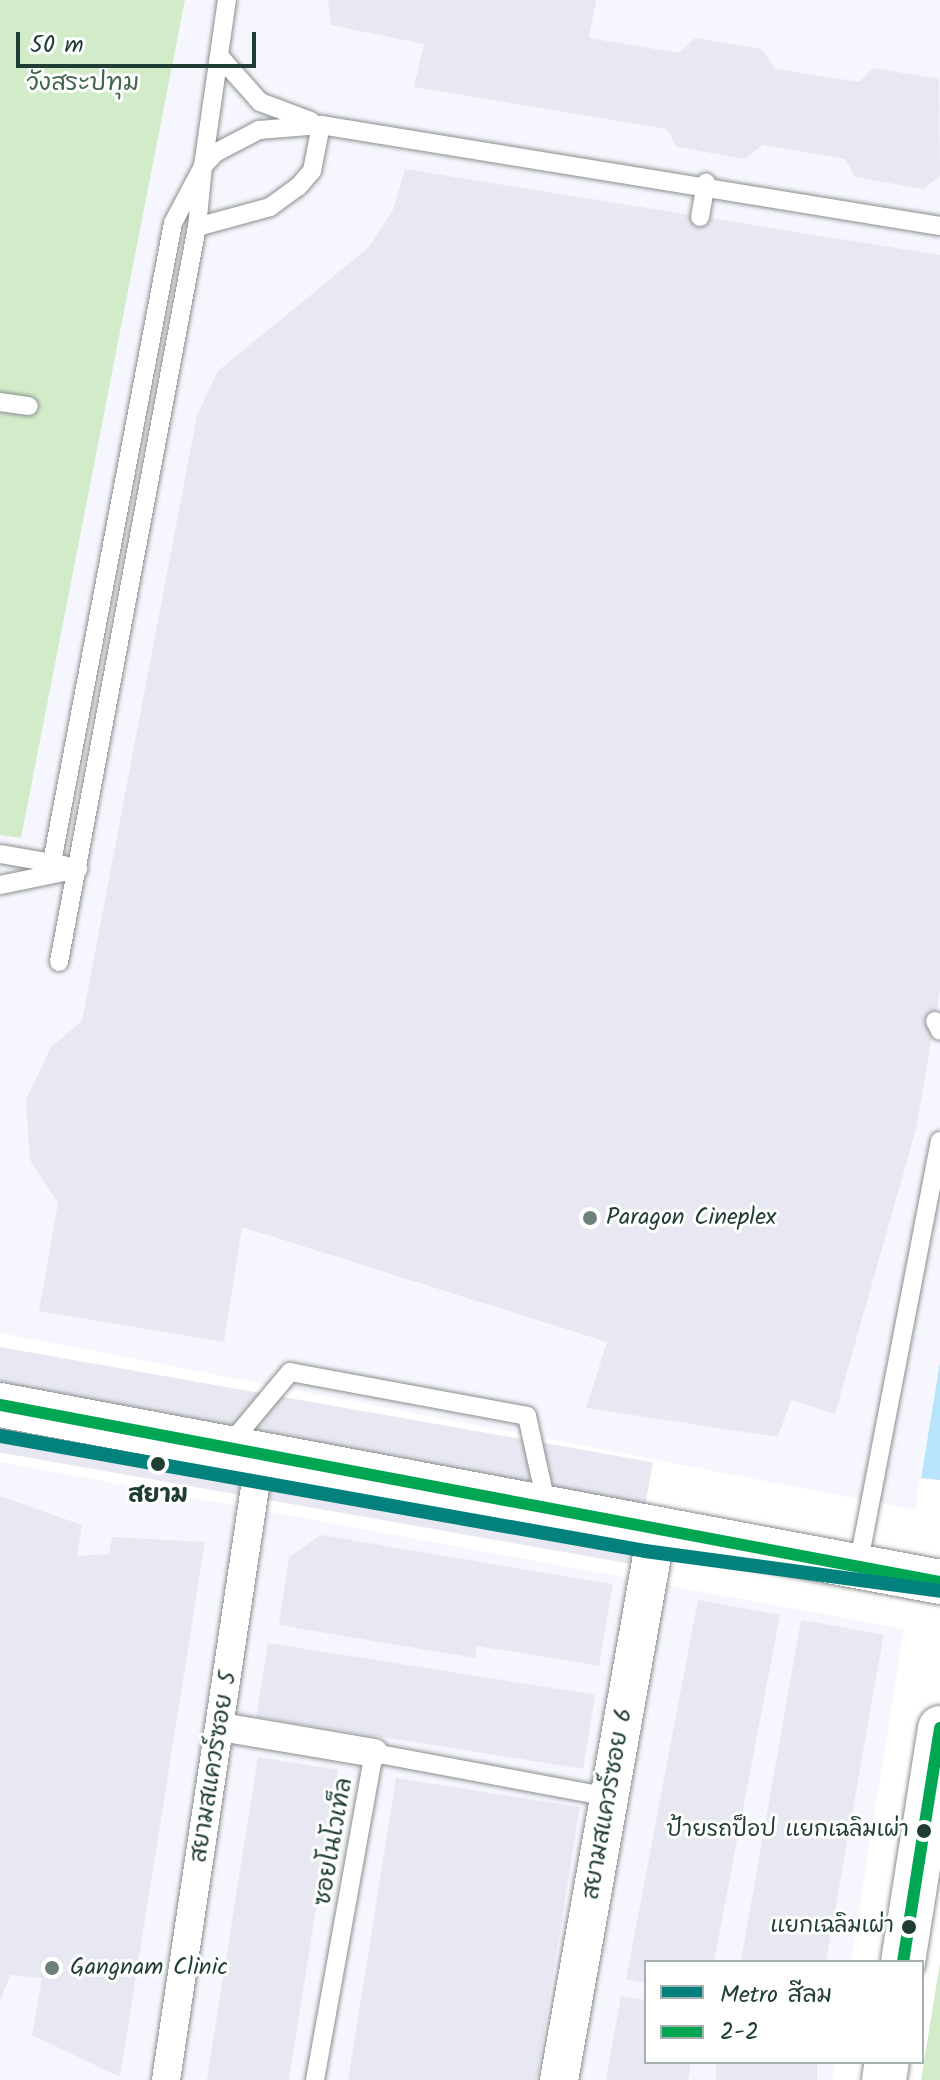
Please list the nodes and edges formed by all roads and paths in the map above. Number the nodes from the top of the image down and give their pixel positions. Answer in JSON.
{"nodes":[{"id":1,"x":227,"y":0,"type":"edge"},
{"id":2,"x":221,"y":58,"type":"junction"},
{"id":3,"x":321,"y":125,"type":"junction"},
{"id":4,"x":203,"y":166,"type":"junction"},
{"id":5,"x":706,"y":183,"type":"junction"},
{"id":6,"x":700,"y":217,"type":"dead end"},
{"id":7,"x":940,"y":226,"type":"edge"},
{"id":8,"x":197,"y":227,"type":"junction"},
{"id":9,"x":0,"y":402,"type":"edge"},
{"id":10,"x":29,"y":406,"type":"dead end"},
{"id":11,"x":0,"y":854,"type":"edge"},
{"id":12,"x":52,"y":862,"type":"junction"},
{"id":13,"x":78,"y":869,"type":"junction"},
{"id":14,"x":0,"y":885,"type":"edge"},
{"id":15,"x":59,"y":962,"type":"dead end"},
{"id":16,"x":940,"y":1141,"type":"edge"},
{"id":17,"x":0,"y":1405,"type":"edge"},
{"id":18,"x":244,"y":1451,"type":"junction"},
{"id":19,"x":547,"y":1507,"type":"junction"},
{"id":20,"x":657,"y":1528,"type":"junction"},
{"id":21,"x":858,"y":1566,"type":"junction"},
{"id":22,"x":940,"y":1582,"type":"edge"},
{"id":23,"x":221,"y":1727,"type":"junction"},
{"id":24,"x":940,"y":1728,"type":"edge"},
{"id":25,"x":374,"y":1753,"type":"junction"},
{"id":26,"x":609,"y":1797,"type":"junction"},
{"id":27,"x":903,"y":1960,"type":"edge"},
{"id":28,"x":166,"y":2080,"type":"edge"},
{"id":29,"x":315,"y":2080,"type":"edge"},
{"id":30,"x":559,"y":2080,"type":"edge"}],
"edges":[{"from":1,"to":2,"type":"lane"},
{"from":2,"to":3,"type":"lane"},
{"from":2,"to":4,"type":"lane"},
{"from":3,"to":4,"type":"lane"},
{"from":3,"to":5,"type":"lane"},
{"from":3,"to":8,"type":"lane"},
{"from":4,"to":8,"type":"lane"},
{"from":4,"to":12,"type":"lane"},
{"from":5,"to":6,"type":"lane"},
{"from":5,"to":7,"type":"lane"},
{"from":8,"to":13,"type":"lane"},
{"from":9,"to":10,"type":"lane"},
{"from":11,"to":12,"type":"lane"},
{"from":12,"to":13,"type":"lane"},
{"from":13,"to":14,"type":"lane"},
{"from":13,"to":15,"type":"lane"},
{"from":16,"to":21,"type":"lane"},
{"from":17,"to":18,"type":"main road"},
{"from":18,"to":19,"type":"main road"},
{"from":18,"to":19,"type":"lane"},
{"from":18,"to":23,"type":"street","name":"สยามสแควร์ซอย 5"},
{"from":19,"to":20,"type":"main road"},
{"from":20,"to":21,"type":"main road"},
{"from":20,"to":26,"type":"street","name":"สยามสแควร์ซอย 6"},
{"from":21,"to":22,"type":"main road"},
{"from":23,"to":25,"type":"street"},
{"from":23,"to":28,"type":"street","name":"สยามสแควร์ซอย 5"},
{"from":24,"to":27,"type":"main road"},
{"from":25,"to":26,"type":"lane","name":"ซอยโนโวเท็ล"},
{"from":25,"to":29,"type":"lane","name":"ซอยโนโวเท็ล"},
{"from":26,"to":30,"type":"street","name":"สยามสแควร์ซอย 6"}]}
